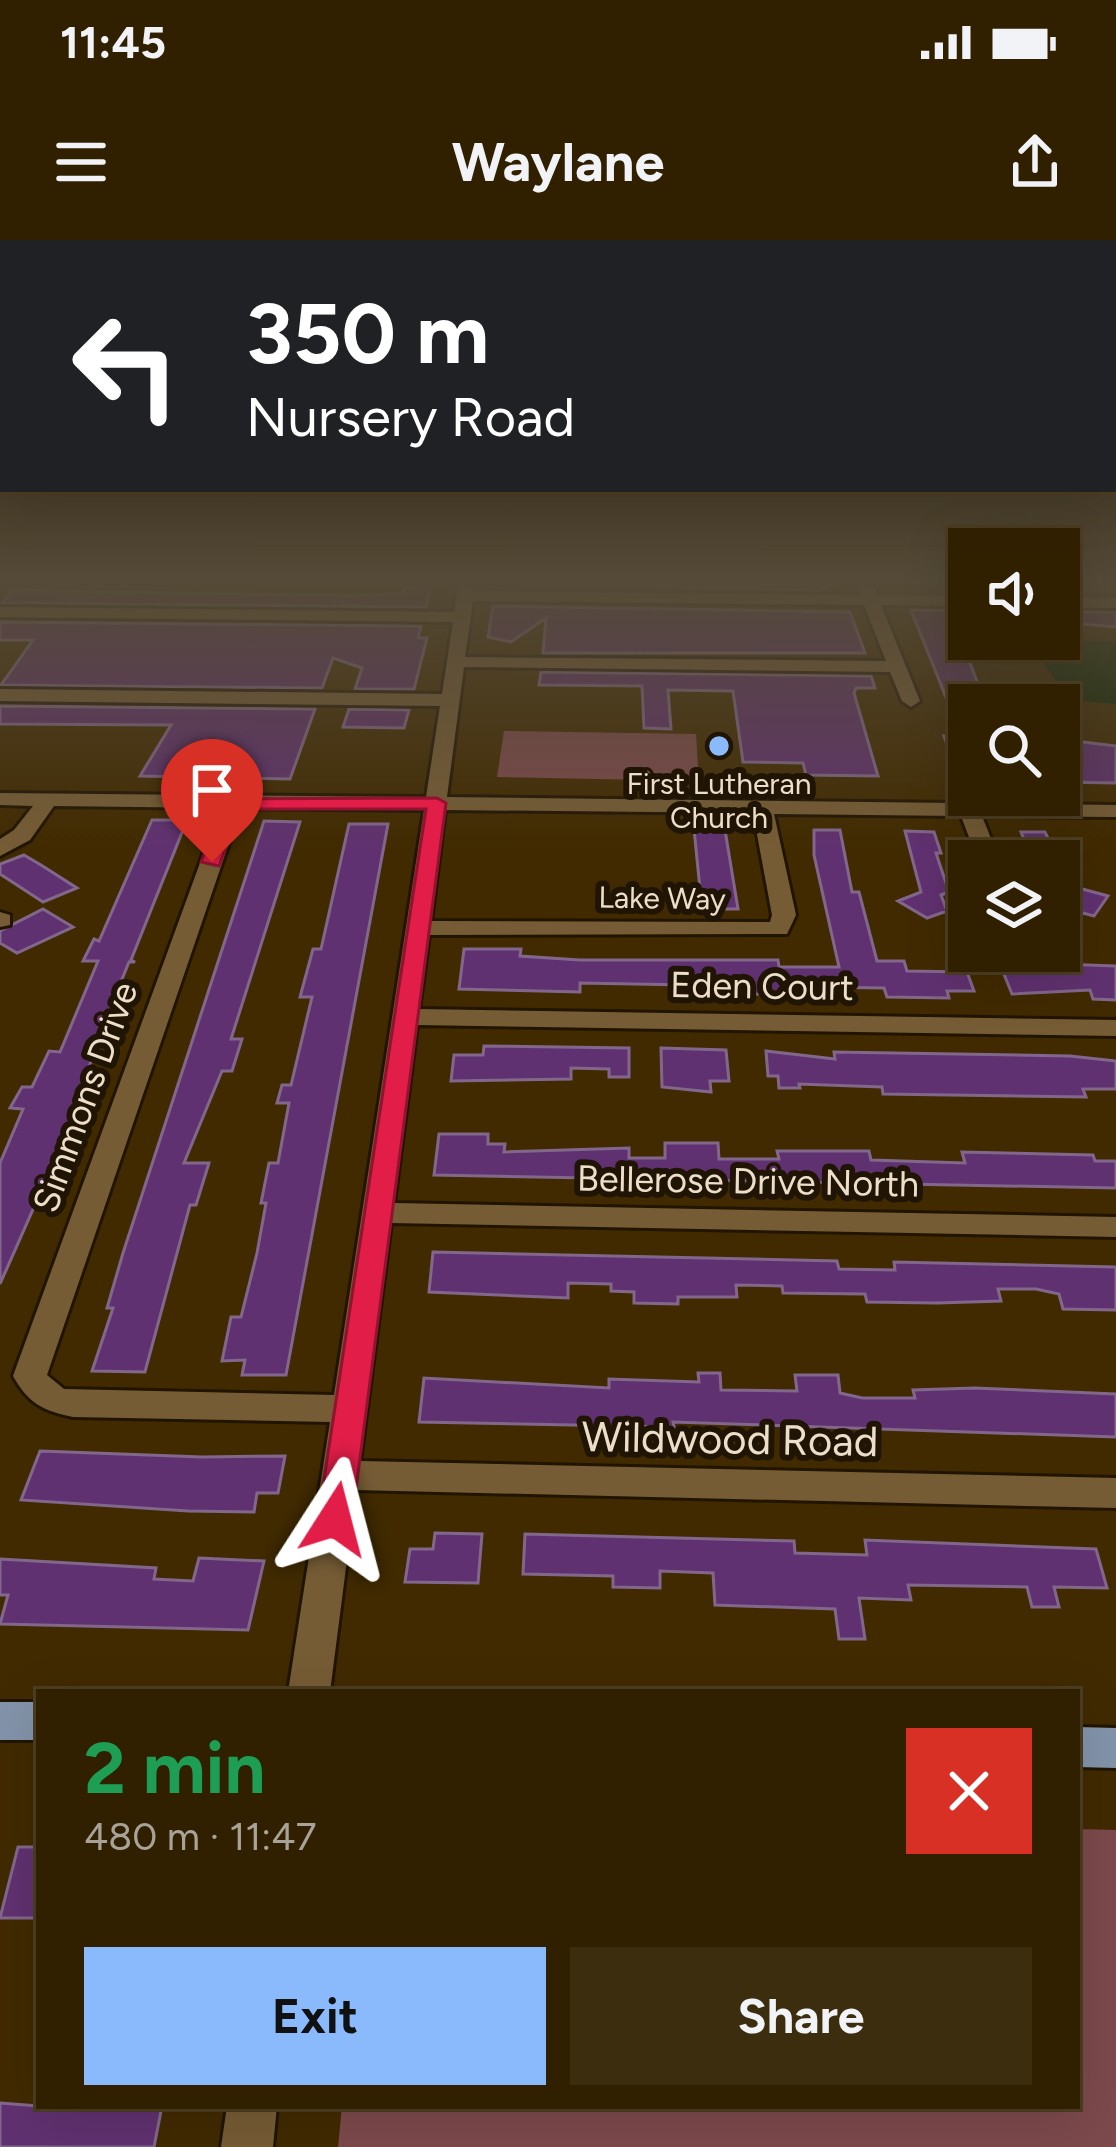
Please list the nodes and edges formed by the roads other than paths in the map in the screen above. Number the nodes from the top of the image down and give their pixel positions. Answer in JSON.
{"nodes":[{"id":1,"x":455,"y":672,"type":"edge"},
{"id":2,"x":901,"y":672,"type":"edge"},
{"id":3,"x":0,"y":695,"type":"edge"},
{"id":4,"x":451,"y":700,"type":"junction"},
{"id":5,"x":911,"y":701,"type":"dead end"},
{"id":6,"x":0,"y":800,"type":"edge"},
{"id":7,"x":48,"y":800,"type":"junction"},
{"id":8,"x":232,"y":803,"type":"junction"},
{"id":9,"x":437,"y":803,"type":"junction"},
{"id":10,"x":763,"y":807,"type":"junction"},
{"id":11,"x":948,"y":809,"type":"edge"},
{"id":12,"x":1080,"y":811,"type":"edge"},
{"id":13,"x":1116,"y":812,"type":"edge"},
{"id":14,"x":0,"y":849,"type":"edge"},
{"id":15,"x":419,"y":928,"type":"junction"},
{"id":16,"x":407,"y":1017,"type":"junction"},
{"id":17,"x":1116,"y":1028,"type":"edge"},
{"id":18,"x":379,"y":1213,"type":"junction"},
{"id":19,"x":1116,"y":1227,"type":"edge"},
{"id":20,"x":352,"y":1409,"type":"junction"},
{"id":21,"x":342,"y":1475,"type":"junction"},
{"id":22,"x":1116,"y":1493,"type":"edge"},
{"id":23,"x":310,"y":1689,"type":"edge"},
{"id":24,"x":0,"y":1721,"type":"edge"},
{"id":25,"x":36,"y":1721,"type":"edge"},
{"id":26,"x":1080,"y":1747,"type":"edge"},
{"id":27,"x":1116,"y":1748,"type":"edge"},
{"id":28,"x":252,"y":2109,"type":"edge"},
{"id":29,"x":247,"y":2147,"type":"edge"}],
"edges":[{"from":1,"to":4,"type":"street"},
{"from":2,"to":5,"type":"street"},
{"from":3,"to":4,"type":"street"},
{"from":4,"to":9,"type":"street"},
{"from":6,"to":7,"type":"street"},
{"from":7,"to":8,"type":"street"},
{"from":7,"to":14,"type":"street"},
{"from":8,"to":9,"type":"street"},
{"from":8,"to":20,"type":"street","name":"Simmons Drive"},
{"from":9,"to":10,"type":"street"},
{"from":9,"to":15,"type":"street"},
{"from":10,"to":11,"type":"street"},
{"from":10,"to":15,"type":"street","name":"Lake Way"},
{"from":12,"to":13,"type":"street"},
{"from":15,"to":16,"type":"street"},
{"from":16,"to":17,"type":"street","name":"Eden Court"},
{"from":16,"to":18,"type":"street"},
{"from":18,"to":19,"type":"street","name":"Bellerose Drive North"},
{"from":18,"to":20,"type":"street"},
{"from":20,"to":21,"type":"street"},
{"from":21,"to":22,"type":"street","name":"Wildwood Road"},
{"from":21,"to":23,"type":"street"},
{"from":24,"to":25,"type":"main road"},
{"from":26,"to":27,"type":"main road"},
{"from":28,"to":29,"type":"street"}]}
